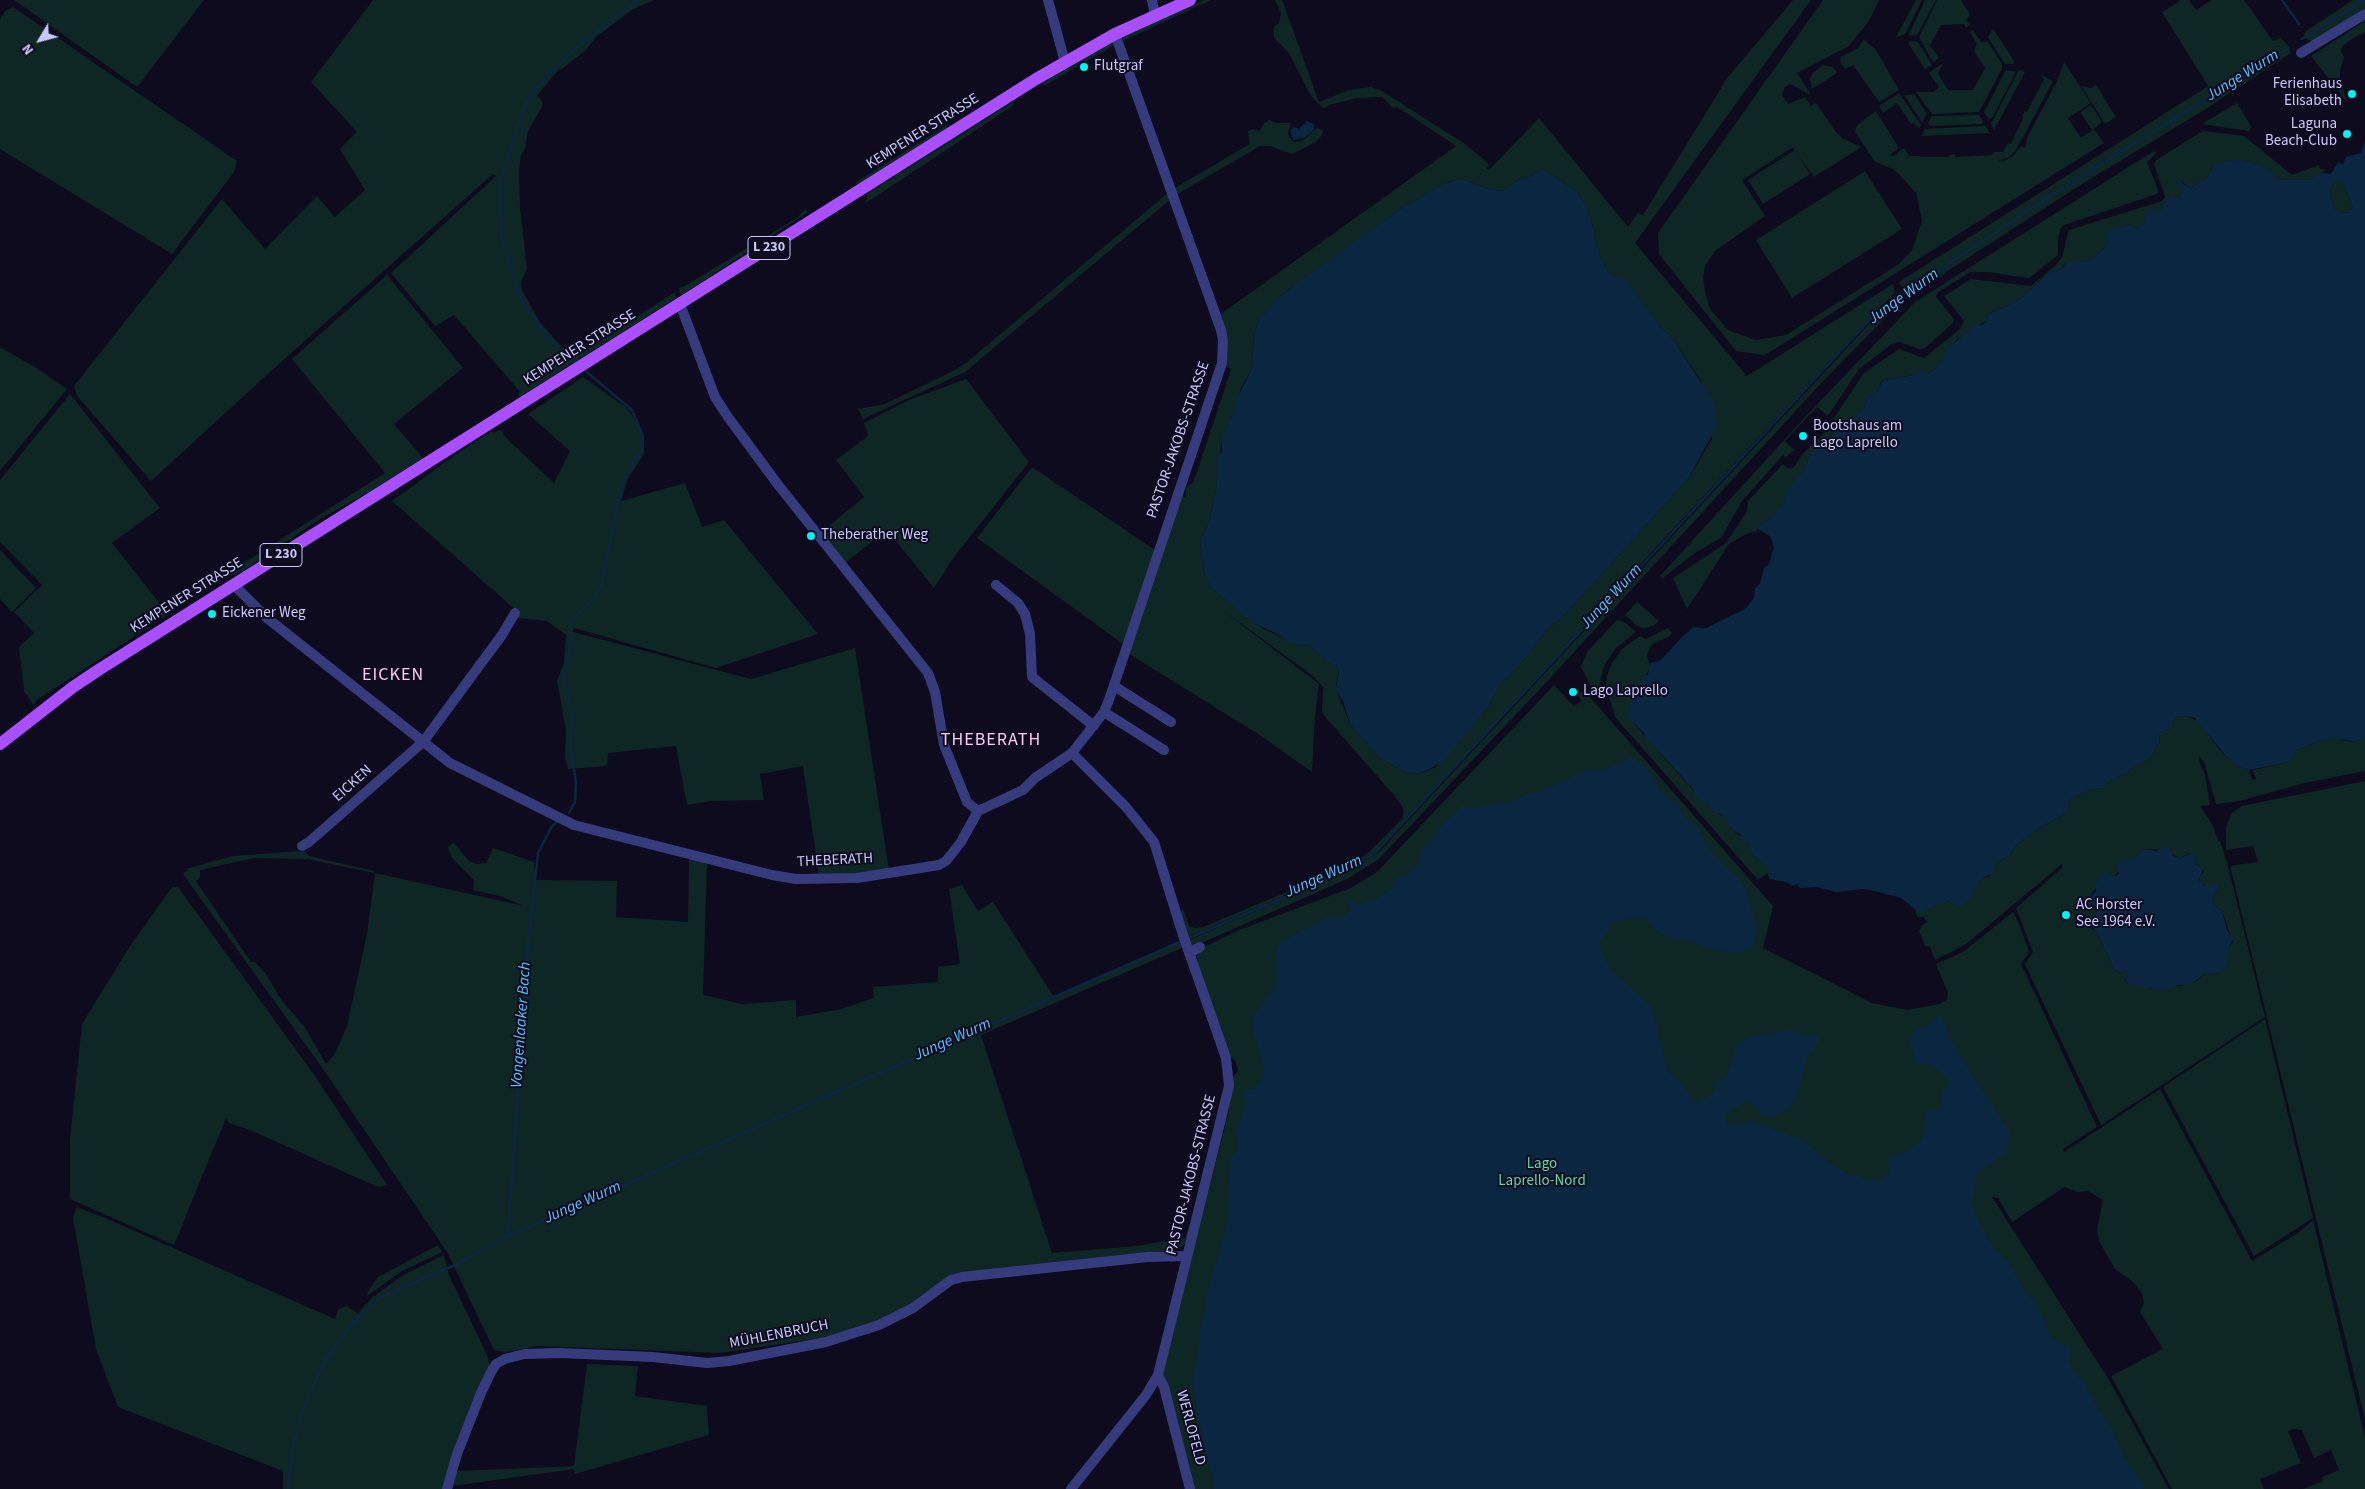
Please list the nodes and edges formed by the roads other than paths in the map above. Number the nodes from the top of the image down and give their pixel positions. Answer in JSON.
{"nodes":[{"id":1,"x":1048,"y":0,"type":"edge"},
{"id":2,"x":1152,"y":0,"type":"edge"},
{"id":3,"x":1190,"y":0,"type":"edge"},
{"id":4,"x":2365,"y":14,"type":"edge"},
{"id":5,"x":1155,"y":15,"type":"junction"},
{"id":6,"x":1115,"y":34,"type":"junction"},
{"id":7,"x":2301,"y":53,"type":"dead end"},
{"id":8,"x":1065,"y":62,"type":"junction"},
{"id":9,"x":680,"y":304,"type":"junction"},
{"id":10,"x":234,"y":585,"type":"junction"},
{"id":11,"x":996,"y":585,"type":"dead end"},
{"id":12,"x":515,"y":613,"type":"dead end"},
{"id":13,"x":1114,"y":686,"type":"junction"},
{"id":14,"x":1104,"y":712,"type":"junction"},
{"id":15,"x":1171,"y":722,"type":"dead end"},
{"id":16,"x":1094,"y":726,"type":"junction"},
{"id":17,"x":423,"y":742,"type":"junction"},
{"id":18,"x":0,"y":744,"type":"edge"},
{"id":19,"x":1164,"y":750,"type":"dead end"},
{"id":20,"x":1072,"y":753,"type":"junction"},
{"id":21,"x":978,"y":811,"type":"junction"},
{"id":22,"x":302,"y":846,"type":"dead end"},
{"id":23,"x":1186,"y":945,"type":"junction"},
{"id":24,"x":1200,"y":947,"type":"dead end"},
{"id":25,"x":1187,"y":1256,"type":"junction"},
{"id":26,"x":1158,"y":1375,"type":"junction"},
{"id":27,"x":447,"y":1489,"type":"edge"},
{"id":28,"x":1071,"y":1489,"type":"edge"},
{"id":29,"x":1190,"y":1489,"type":"edge"}],
"edges":[{"from":1,"to":8,"type":"street"},
{"from":2,"to":5,"type":"street"},
{"from":3,"to":5,"type":"main road","name":"KEMPENER STRASSE","number":"L 230"},
{"from":4,"to":7,"type":"street"},
{"from":5,"to":6,"type":"main road","name":"KEMPENER STRASSE","number":"L 230"},
{"from":6,"to":8,"type":"main road","name":"KEMPENER STRASSE","number":"L 230"},
{"from":6,"to":13,"type":"street","name":"PASTOR-JAKOBS-STRASSE"},
{"from":8,"to":9,"type":"main road","name":"KEMPENER STRASSE","number":"L 230"},
{"from":9,"to":10,"type":"main road","name":"KEMPENER STRASSE","number":"L 230"},
{"from":9,"to":21,"type":"street"},
{"from":10,"to":17,"type":"street"},
{"from":10,"to":18,"type":"main road","name":"KEMPENER STRASSE","number":"L 230"},
{"from":11,"to":16,"type":"street"},
{"from":12,"to":17,"type":"street","name":"EICKEN"},
{"from":13,"to":14,"type":"street","name":"PASTOR-JAKOBS-STRASSE"},
{"from":13,"to":15,"type":"street"},
{"from":14,"to":16,"type":"street","name":"PASTOR-JAKOBS-STRASSE"},
{"from":14,"to":19,"type":"street"},
{"from":16,"to":20,"type":"street","name":"PASTOR-JAKOBS-STRASSE"},
{"from":17,"to":21,"type":"street","name":"THEBERATH"},
{"from":17,"to":22,"type":"street","name":"EICKEN"},
{"from":20,"to":21,"type":"street"},
{"from":20,"to":23,"type":"street","name":"PASTOR-JAKOBS-STRASSE"},
{"from":23,"to":24,"type":"street"},
{"from":23,"to":25,"type":"street","name":"PASTOR-JAKOBS-STRASSE"},
{"from":25,"to":26,"type":"street","name":"PASTOR-JAKOBS-STRASSE"},
{"from":25,"to":27,"type":"street","name":"MÜHLENBRUCH"},
{"from":26,"to":28,"type":"street","name":"PASTOR-JAKOBS-STRASSE"},
{"from":26,"to":29,"type":"street","name":"WERLOFELD"}]}
